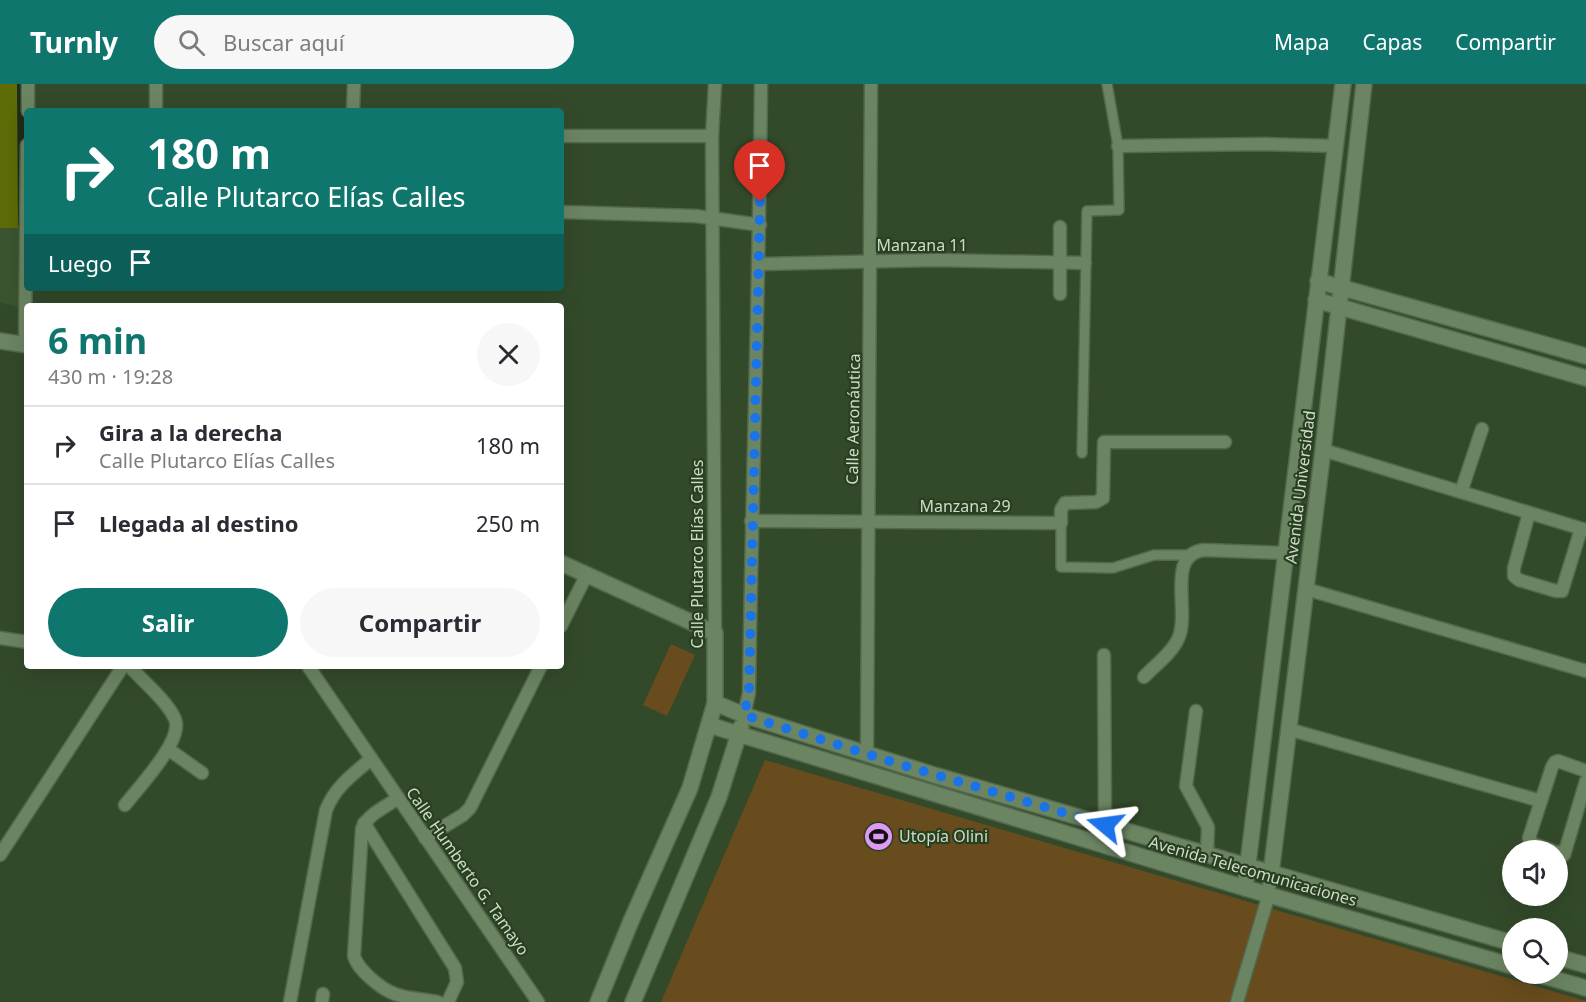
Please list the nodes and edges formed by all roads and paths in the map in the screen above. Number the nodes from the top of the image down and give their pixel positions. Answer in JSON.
{"nodes":[{"id":1,"x":28,"y":84,"type":"edge"},
{"id":2,"x":156,"y":84,"type":"edge"},
{"id":3,"x":354,"y":84,"type":"edge"},
{"id":4,"x":715,"y":84,"type":"edge"},
{"id":5,"x":761,"y":84,"type":"edge"},
{"id":6,"x":872,"y":84,"type":"edge"},
{"id":7,"x":1107,"y":84,"type":"edge"},
{"id":8,"x":1343,"y":84,"type":"edge"},
{"id":9,"x":1364,"y":84,"type":"edge"},
{"id":10,"x":28,"y":108,"type":"edge"},
{"id":11,"x":156,"y":108,"type":"edge"},
{"id":12,"x":353,"y":108,"type":"edge"},
{"id":13,"x":564,"y":136,"type":"edge"},
{"id":14,"x":712,"y":136,"type":"junction"},
{"id":15,"x":1118,"y":146,"type":"junction"},
{"id":16,"x":1335,"y":146,"type":"junction"},
{"id":17,"x":564,"y":212,"type":"edge"},
{"id":18,"x":714,"y":220,"type":"junction"},
{"id":19,"x":760,"y":225,"type":"junction"},
{"id":20,"x":1060,"y":227,"type":"dead end"},
{"id":21,"x":872,"y":262,"type":"junction"},
{"id":22,"x":1060,"y":263,"type":"junction"},
{"id":23,"x":1084,"y":263,"type":"junction"},
{"id":24,"x":760,"y":264,"type":"junction"},
{"id":25,"x":1318,"y":281,"type":"junction"},
{"id":26,"x":1341,"y":286,"type":"junction"},
{"id":27,"x":1060,"y":294,"type":"dead end"},
{"id":28,"x":1316,"y":300,"type":"junction"},
{"id":29,"x":1339,"y":307,"type":"junction"},
{"id":30,"x":0,"y":341,"type":"edge"},
{"id":31,"x":24,"y":344,"type":"edge"},
{"id":32,"x":1586,"y":356,"type":"edge"},
{"id":33,"x":1586,"y":378,"type":"edge"},
{"id":34,"x":1482,"y":429,"type":"dead end"},
{"id":35,"x":1225,"y":442,"type":"dead end"},
{"id":36,"x":1323,"y":450,"type":"junction"},
{"id":37,"x":1082,"y":453,"type":"dead end"},
{"id":38,"x":1461,"y":492,"type":"junction"},
{"id":39,"x":1529,"y":513,"type":"junction"},
{"id":40,"x":751,"y":521,"type":"junction"},
{"id":41,"x":869,"y":523,"type":"junction"},
{"id":42,"x":1061,"y":523,"type":"junction"},
{"id":43,"x":1584,"y":530,"type":"edge"},
{"id":44,"x":1287,"y":553,"type":"junction"},
{"id":45,"x":1189,"y":555,"type":"junction"},
{"id":46,"x":564,"y":565,"type":"edge"},
{"id":47,"x":586,"y":576,"type":"junction"},
{"id":48,"x":1306,"y":589,"type":"junction"},
{"id":49,"x":564,"y":620,"type":"edge"},
{"id":50,"x":715,"y":633,"type":"junction"},
{"id":51,"x":0,"y":638,"type":"edge"},
{"id":52,"x":24,"y":642,"type":"edge"},
{"id":53,"x":1104,"y":655,"type":"dead end"},
{"id":54,"x":121,"y":669,"type":"edge"},
{"id":55,"x":132,"y":669,"type":"edge"},
{"id":56,"x":311,"y":669,"type":"edge"},
{"id":57,"x":540,"y":669,"type":"edge"},
{"id":58,"x":1586,"y":671,"type":"edge"},
{"id":59,"x":1144,"y":677,"type":"dead end"},
{"id":60,"x":715,"y":703,"type":"junction"},
{"id":61,"x":1196,"y":711,"type":"dead end"},
{"id":62,"x":744,"y":715,"type":"junction"},
{"id":63,"x":709,"y":725,"type":"junction"},
{"id":64,"x":1288,"y":729,"type":"junction"},
{"id":65,"x":738,"y":735,"type":"junction"},
{"id":66,"x":168,"y":749,"type":"junction"},
{"id":67,"x":867,"y":754,"type":"junction"},
{"id":68,"x":371,"y":759,"type":"junction"},
{"id":69,"x":1586,"y":771,"type":"edge"},
{"id":70,"x":202,"y":773,"type":"dead end"},
{"id":71,"x":1586,"y":781,"type":"edge"},
{"id":72,"x":397,"y":799,"type":"junction"},
{"id":73,"x":1540,"y":801,"type":"junction"},
{"id":74,"x":125,"y":805,"type":"dead end"},
{"id":75,"x":364,"y":823,"type":"junction"},
{"id":76,"x":1105,"y":825,"type":"junction"},
{"id":77,"x":425,"y":838,"type":"junction"},
{"id":78,"x":1529,"y":840,"type":"edge"},
{"id":79,"x":1568,"y":842,"type":"edge"},
{"id":80,"x":0,"y":855,"type":"edge"},
{"id":81,"x":1207,"y":855,"type":"junction"},
{"id":82,"x":1248,"y":866,"type":"junction"},
{"id":83,"x":1270,"y":873,"type":"junction"},
{"id":84,"x":1245,"y":888,"type":"junction"},
{"id":85,"x":1269,"y":894,"type":"junction"},
{"id":86,"x":1502,"y":940,"type":"edge"},
{"id":87,"x":1568,"y":960,"type":"edge"},
{"id":88,"x":1502,"y":963,"type":"edge"},
{"id":89,"x":1586,"y":965,"type":"edge"},
{"id":90,"x":1568,"y":983,"type":"edge"},
{"id":91,"x":1586,"y":988,"type":"edge"},
{"id":92,"x":290,"y":1002,"type":"edge"},
{"id":93,"x":438,"y":1002,"type":"edge"},
{"id":94,"x":448,"y":1002,"type":"edge"},
{"id":95,"x":538,"y":1002,"type":"edge"},
{"id":96,"x":598,"y":1002,"type":"edge"},
{"id":97,"x":633,"y":1002,"type":"edge"},
{"id":98,"x":1237,"y":1002,"type":"edge"}],
"edges":[{"from":1,"to":10,"type":"street"},
{"from":2,"to":11,"type":"street"},
{"from":3,"to":12,"type":"street"},
{"from":4,"to":14,"type":"street","name":"Calle Plutarco Elías Calles"},
{"from":5,"to":19,"type":"street"},
{"from":6,"to":21,"type":"street","name":"Calle Aeronáutica"},
{"from":7,"to":15,"type":"street"},
{"from":8,"to":16,"type":"street","name":"Avenida Universidad"},
{"from":9,"to":26,"type":"street","name":"Avenida Universidad"},
{"from":13,"to":14,"type":"street"},
{"from":14,"to":18,"type":"street","name":"Calle Plutarco Elías Calles"},
{"from":15,"to":16,"type":"street"},
{"from":15,"to":23,"type":"street"},
{"from":16,"to":25,"type":"street","name":"Avenida Universidad"},
{"from":17,"to":18,"type":"street"},
{"from":18,"to":19,"type":"street"},
{"from":18,"to":50,"type":"street","name":"Calle Plutarco Elías Calles"},
{"from":19,"to":24,"type":"street"},
{"from":20,"to":22,"type":"street"},
{"from":21,"to":22,"type":"street","name":"Manzana 11"},
{"from":21,"to":24,"type":"street","name":"Manzana 11"},
{"from":21,"to":41,"type":"street","name":"Calle Aeronáutica"},
{"from":22,"to":23,"type":"street","name":"Manzana 11"},
{"from":22,"to":27,"type":"street"},
{"from":23,"to":37,"type":"street"},
{"from":24,"to":40,"type":"street"},
{"from":25,"to":26,"type":"street"},
{"from":25,"to":28,"type":"street","name":"Avenida Universidad"},
{"from":26,"to":29,"type":"street","name":"Avenida Universidad"},
{"from":26,"to":32,"type":"street"},
{"from":28,"to":29,"type":"street"},
{"from":28,"to":44,"type":"street","name":"Avenida Universidad"},
{"from":29,"to":33,"type":"street"},
{"from":29,"to":36,"type":"street","name":"Avenida Universidad"},
{"from":30,"to":31,"type":"street"},
{"from":34,"to":38,"type":"street"},
{"from":35,"to":42,"type":"street"},
{"from":36,"to":38,"type":"street"},
{"from":36,"to":48,"type":"street","name":"Avenida Universidad"},
{"from":38,"to":39,"type":"street"},
{"from":39,"to":43,"type":"street"},
{"from":39,"to":43,"type":"street"},
{"from":40,"to":41,"type":"street","name":"Manzana 29"},
{"from":40,"to":62,"type":"street"},
{"from":41,"to":42,"type":"street","name":"Manzana 29"},
{"from":41,"to":67,"type":"street","name":"Calle Aeronáutica"},
{"from":42,"to":45,"type":"street"},
{"from":44,"to":45,"type":"street"},
{"from":44,"to":82,"type":"street","name":"Avenida Universidad"},
{"from":45,"to":59,"type":"street"},
{"from":46,"to":47,"type":"street"},
{"from":47,"to":49,"type":"street"},
{"from":47,"to":50,"type":"street"},
{"from":48,"to":58,"type":"street"},
{"from":48,"to":64,"type":"street","name":"Avenida Universidad"},
{"from":50,"to":60,"type":"street","name":"Calle Plutarco Elías Calles"},
{"from":51,"to":52,"type":"street"},
{"from":53,"to":76,"type":"street"},
{"from":54,"to":80,"type":"street"},
{"from":55,"to":66,"type":"street"},
{"from":56,"to":68,"type":"street","name":"Calle Humberto G. Tamayo"},
{"from":57,"to":77,"type":"street"},
{"from":60,"to":62,"type":"street","name":"Avenida Telecomunicaciones"},
{"from":60,"to":63,"type":"street","name":"Calle Plutarco Elías Calles"},
{"from":61,"to":81,"type":"street"},
{"from":62,"to":65,"type":"street"},
{"from":62,"to":67,"type":"street","name":"Avenida Telecomunicaciones"},
{"from":63,"to":65,"type":"street","name":"Avenida Telecomunicaciones"},
{"from":63,"to":96,"type":"street","name":"Calle Plutarco Elías Calles"},
{"from":64,"to":73,"type":"street"},
{"from":64,"to":83,"type":"street","name":"Avenida Universidad"},
{"from":65,"to":84,"type":"street","name":"Avenida Telecomunicaciones"},
{"from":65,"to":97,"type":"street"},
{"from":66,"to":70,"type":"street"},
{"from":66,"to":74,"type":"street"},
{"from":67,"to":76,"type":"street","name":"Avenida Telecomunicaciones"},
{"from":68,"to":72,"type":"street","name":"Calle Humberto G. Tamayo"},
{"from":68,"to":92,"type":"street"},
{"from":69,"to":73,"type":"street"},
{"from":71,"to":79,"type":"street"},
{"from":72,"to":75,"type":"street"},
{"from":72,"to":77,"type":"street","name":"Calle Humberto G. Tamayo"},
{"from":73,"to":78,"type":"street"},
{"from":75,"to":93,"type":"street"},
{"from":75,"to":94,"type":"street"},
{"from":76,"to":81,"type":"street","name":"Avenida Telecomunicaciones"},
{"from":77,"to":95,"type":"street","name":"Calle Humberto G. Tamayo"},
{"from":81,"to":82,"type":"street","name":"Avenida Telecomunicaciones"},
{"from":82,"to":83,"type":"street","name":"Avenida Telecomunicaciones"},
{"from":82,"to":84,"type":"street","name":"Avenida Universidad"},
{"from":83,"to":85,"type":"street","name":"Avenida Universidad"},
{"from":83,"to":86,"type":"street","name":"Avenida Telecomunicaciones"},
{"from":84,"to":85,"type":"street","name":"Avenida Telecomunicaciones"},
{"from":85,"to":88,"type":"street","name":"Avenida Telecomunicaciones"},
{"from":85,"to":98,"type":"street"},
{"from":87,"to":89,"type":"street"},
{"from":90,"to":91,"type":"street"}]}
